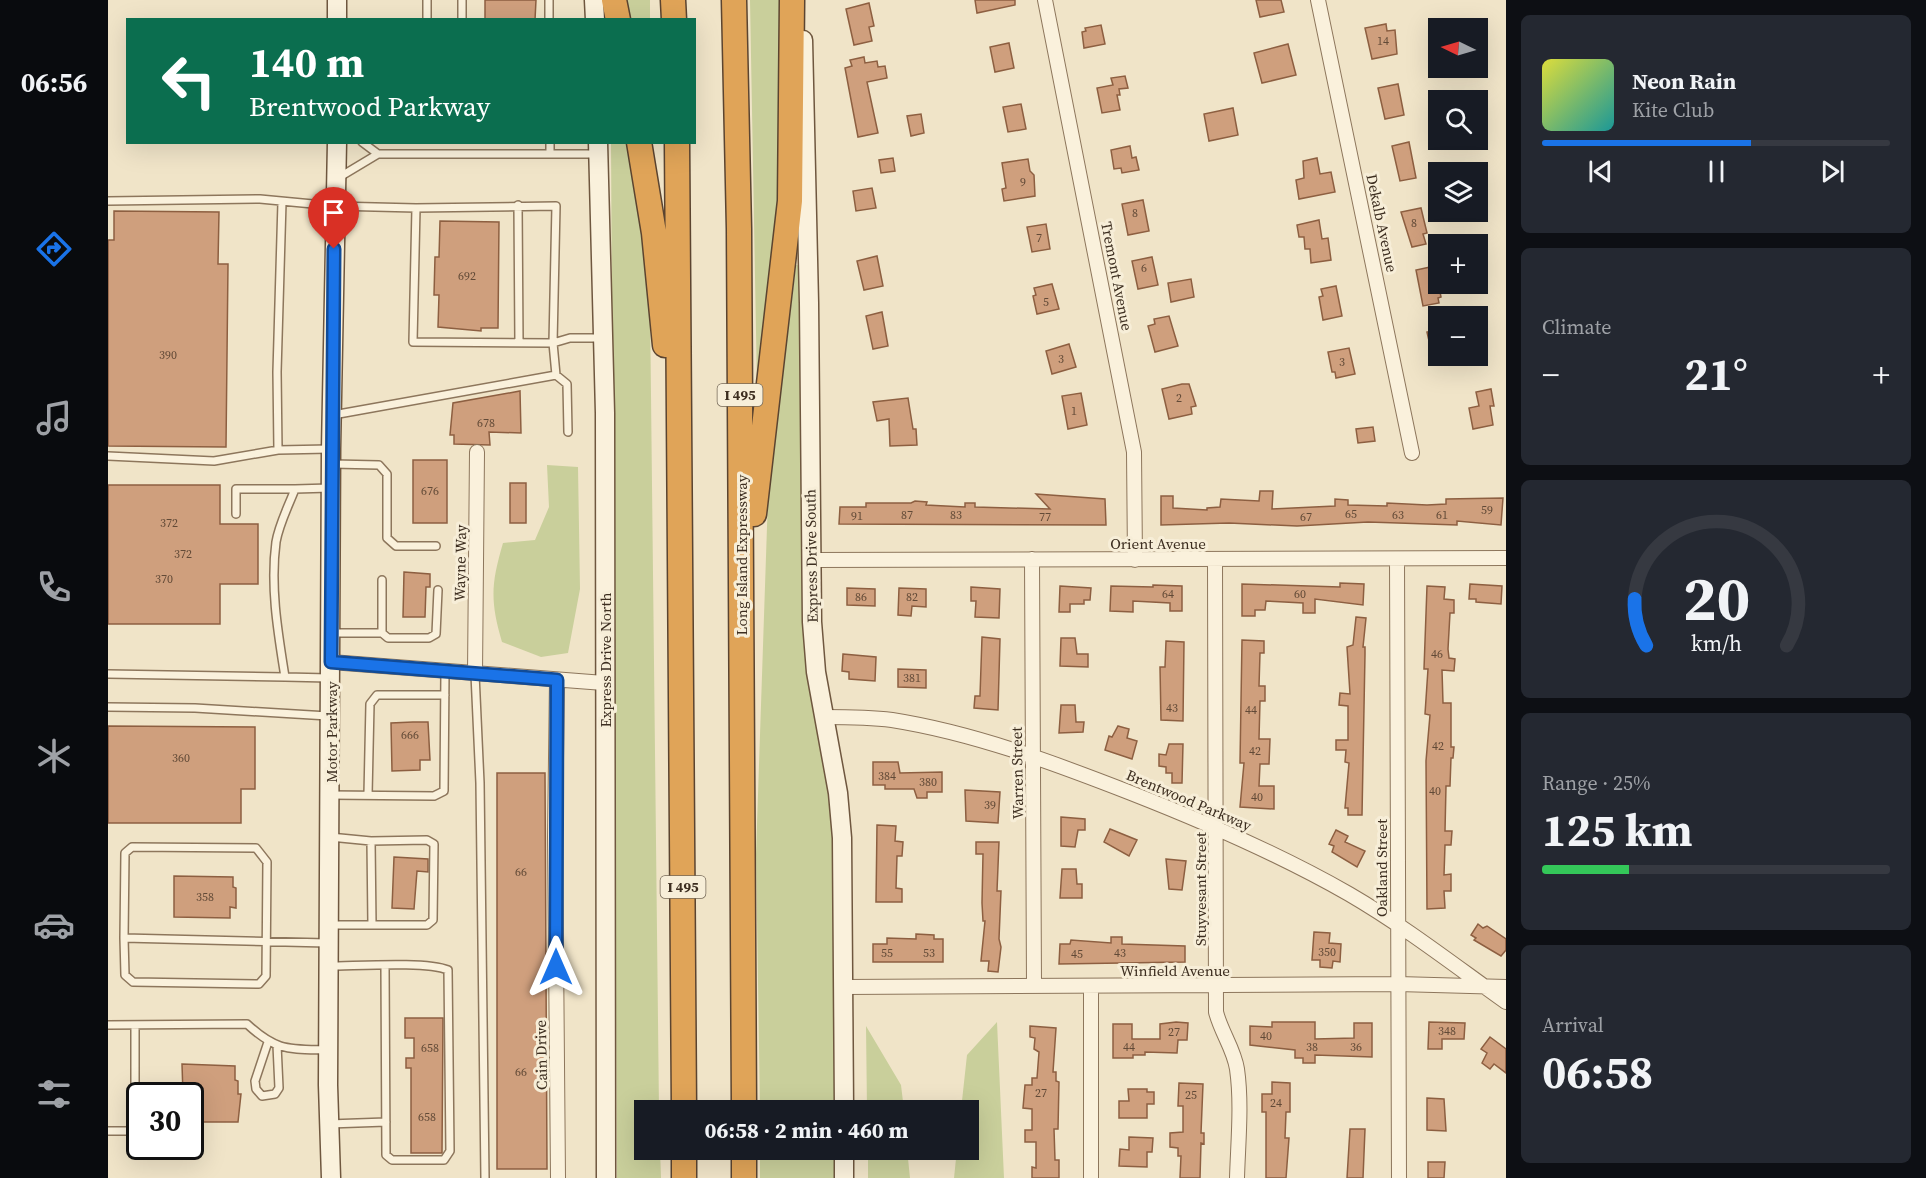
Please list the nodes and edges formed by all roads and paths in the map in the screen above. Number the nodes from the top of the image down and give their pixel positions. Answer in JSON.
{"nodes":[{"id":1,"x":337,"y":0,"type":"edge"},
{"id":2,"x":427,"y":0,"type":"edge"},
{"id":3,"x":462,"y":0,"type":"edge"},
{"id":4,"x":549,"y":0,"type":"edge"},
{"id":5,"x":594,"y":0,"type":"edge"},
{"id":6,"x":614,"y":0,"type":"edge"},
{"id":7,"x":673,"y":0,"type":"edge"},
{"id":8,"x":734,"y":0,"type":"edge"},
{"id":9,"x":792,"y":0,"type":"edge"},
{"id":10,"x":801,"y":0,"type":"edge"},
{"id":11,"x":1046,"y":0,"type":"edge"},
{"id":12,"x":1318,"y":0,"type":"edge"},
{"id":13,"x":337,"y":18,"type":"edge"},
{"id":14,"x":427,"y":18,"type":"edge"},
{"id":15,"x":462,"y":18,"type":"edge"},
{"id":16,"x":549,"y":18,"type":"edge"},
{"id":17,"x":595,"y":18,"type":"edge"},
{"id":18,"x":618,"y":18,"type":"edge"},
{"id":19,"x":674,"y":18,"type":"edge"},
{"id":20,"x":337,"y":144,"type":"edge"},
{"id":21,"x":365,"y":144,"type":"edge"},
{"id":22,"x":550,"y":144,"type":"edge"},
{"id":23,"x":639,"y":144,"type":"edge"},
{"id":24,"x":677,"y":144,"type":"edge"},
{"id":25,"x":598,"y":148,"type":"edge"},
{"id":26,"x":550,"y":153,"type":"junction"},
{"id":27,"x":378,"y":154,"type":"junction"},
{"id":28,"x":335,"y":180,"type":"junction"},
{"id":29,"x":108,"y":201,"type":"edge"},
{"id":30,"x":282,"y":202,"type":"junction"},
{"id":31,"x":518,"y":205,"type":"junction"},
{"id":32,"x":334,"y":206,"type":"junction"},
{"id":33,"x":416,"y":208,"type":"junction"},
{"id":34,"x":603,"y":338,"type":"junction"},
{"id":35,"x":519,"y":343,"type":"junction"},
{"id":36,"x":553,"y":343,"type":"junction"},
{"id":37,"x":556,"y":375,"type":"junction"},
{"id":38,"x":332,"y":416,"type":"junction"},
{"id":39,"x":568,"y":432,"type":"dead end"},
{"id":40,"x":278,"y":450,"type":"junction"},
{"id":41,"x":477,"y":452,"type":"dead end"},
{"id":42,"x":1413,"y":453,"type":"dead end"},
{"id":43,"x":108,"y":456,"type":"edge"},
{"id":44,"x":331,"y":457,"type":"junction"},
{"id":45,"x":331,"y":488,"type":"junction"},
{"id":46,"x":296,"y":489,"type":"junction"},
{"id":47,"x":236,"y":514,"type":"dead end"},
{"id":48,"x":436,"y":546,"type":"dead end"},
{"id":49,"x":1506,"y":558,"type":"edge"},
{"id":50,"x":1032,"y":559,"type":"junction"},
{"id":51,"x":1215,"y":559,"type":"junction"},
{"id":52,"x":1397,"y":559,"type":"junction"},
{"id":53,"x":811,"y":560,"type":"junction"},
{"id":54,"x":1135,"y":560,"type":"junction"},
{"id":55,"x":382,"y":580,"type":"dead end"},
{"id":56,"x":438,"y":590,"type":"dead end"},
{"id":57,"x":331,"y":633,"type":"junction"},
{"id":58,"x":382,"y":633,"type":"junction"},
{"id":59,"x":683,"y":664,"type":"junction"},
{"id":60,"x":331,"y":670,"type":"junction"},
{"id":61,"x":445,"y":672,"type":"junction"},
{"id":62,"x":108,"y":674,"type":"edge"},
{"id":63,"x":475,"y":674,"type":"junction"},
{"id":64,"x":285,"y":677,"type":"junction"},
{"id":65,"x":557,"y":680,"type":"junction"},
{"id":66,"x":604,"y":683,"type":"junction"},
{"id":67,"x":445,"y":695,"type":"junction"},
{"id":68,"x":108,"y":707,"type":"edge"},
{"id":69,"x":331,"y":716,"type":"junction"},
{"id":70,"x":824,"y":717,"type":"junction"},
{"id":71,"x":1033,"y":757,"type":"junction"},
{"id":72,"x":743,"y":789,"type":"junction"},
{"id":73,"x":330,"y":795,"type":"junction"},
{"id":74,"x":368,"y":795,"type":"junction"},
{"id":75,"x":1217,"y":828,"type":"junction"},
{"id":76,"x":330,"y":837,"type":"junction"},
{"id":77,"x":371,"y":841,"type":"junction"},
{"id":78,"x":1398,"y":924,"type":"junction"},
{"id":79,"x":329,"y":925,"type":"junction"},
{"id":80,"x":372,"y":925,"type":"junction"},
{"id":81,"x":124,"y":938,"type":"junction"},
{"id":82,"x":266,"y":942,"type":"junction"},
{"id":83,"x":329,"y":943,"type":"junction"},
{"id":84,"x":329,"y":966,"type":"junction"},
{"id":85,"x":385,"y":966,"type":"junction"},
{"id":86,"x":1398,"y":984,"type":"junction"},
{"id":87,"x":1034,"y":986,"type":"junction"},
{"id":88,"x":843,"y":987,"type":"junction"},
{"id":89,"x":1091,"y":987,"type":"junction"},
{"id":90,"x":1216,"y":987,"type":"junction"},
{"id":91,"x":1485,"y":987,"type":"junction"},
{"id":92,"x":1506,"y":987,"type":"edge"},
{"id":93,"x":1506,"y":1002,"type":"edge"},
{"id":94,"x":108,"y":1024,"type":"edge"},
{"id":95,"x":135,"y":1025,"type":"junction"},
{"id":96,"x":268,"y":1042,"type":"junction"},
{"id":97,"x":277,"y":1045,"type":"junction"},
{"id":98,"x":328,"y":1050,"type":"junction"},
{"id":99,"x":684,"y":1100,"type":"edge"},
{"id":100,"x":744,"y":1100,"type":"edge"},
{"id":101,"x":844,"y":1100,"type":"edge"},
{"id":102,"x":386,"y":1122,"type":"junction"},
{"id":103,"x":329,"y":1124,"type":"junction"},
{"id":104,"x":108,"y":1131,"type":"edge"},
{"id":105,"x":684,"y":1160,"type":"edge"},
{"id":106,"x":744,"y":1160,"type":"edge"},
{"id":107,"x":844,"y":1160,"type":"edge"},
{"id":108,"x":331,"y":1178,"type":"edge"},
{"id":109,"x":485,"y":1178,"type":"edge"},
{"id":110,"x":558,"y":1178,"type":"edge"},
{"id":111,"x":606,"y":1178,"type":"edge"},
{"id":112,"x":684,"y":1178,"type":"edge"},
{"id":113,"x":744,"y":1178,"type":"edge"},
{"id":114,"x":844,"y":1178,"type":"edge"},
{"id":115,"x":1091,"y":1178,"type":"edge"},
{"id":116,"x":1237,"y":1178,"type":"edge"},
{"id":117,"x":1399,"y":1178,"type":"edge"}],
"edges":[{"from":1,"to":13,"type":"main road"},
{"from":2,"to":14,"type":"lane"},
{"from":3,"to":15,"type":"lane"},
{"from":4,"to":16,"type":"lane"},
{"from":5,"to":17,"type":"main road"},
{"from":6,"to":18,"type":"highway"},
{"from":7,"to":19,"type":"highway"},
{"from":8,"to":72,"type":"highway","name":"Long Island Expressway","number":"I 495"},
{"from":9,"to":72,"type":"highway"},
{"from":10,"to":53,"type":"main road","name":"Express Drive South"},
{"from":11,"to":54,"type":"street","name":"Tremont Avenue"},
{"from":12,"to":42,"type":"street","name":"Dekalb Avenue"},
{"from":20,"to":28,"type":"main road","name":"Motor Parkway"},
{"from":21,"to":27,"type":"lane"},
{"from":22,"to":26,"type":"lane"},
{"from":23,"to":59,"type":"highway"},
{"from":24,"to":59,"type":"highway","number":"I 495"},
{"from":25,"to":26,"type":"lane"},
{"from":25,"to":34,"type":"main road","name":"Express Drive North"},
{"from":26,"to":27,"type":"lane"},
{"from":27,"to":28,"type":"lane"},
{"from":28,"to":32,"type":"main road","name":"Motor Parkway"},
{"from":29,"to":30,"type":"lane"},
{"from":30,"to":32,"type":"lane"},
{"from":30,"to":40,"type":"lane"},
{"from":31,"to":33,"type":"lane"},
{"from":31,"to":35,"type":"lane"},
{"from":31,"to":36,"type":"lane"},
{"from":32,"to":33,"type":"lane"},
{"from":32,"to":38,"type":"main road","name":"Motor Parkway"},
{"from":33,"to":35,"type":"lane"},
{"from":34,"to":36,"type":"lane"},
{"from":34,"to":66,"type":"main road","name":"Express Drive North"},
{"from":35,"to":36,"type":"lane"},
{"from":36,"to":37,"type":"lane"},
{"from":37,"to":38,"type":"lane"},
{"from":37,"to":39,"type":"lane"},
{"from":38,"to":44,"type":"main road","name":"Motor Parkway"},
{"from":40,"to":43,"type":"lane"},
{"from":40,"to":44,"type":"lane"},
{"from":41,"to":63,"type":"street","name":"Wayne Way"},
{"from":44,"to":45,"type":"main road","name":"Motor Parkway"},
{"from":44,"to":48,"type":"lane"},
{"from":45,"to":46,"type":"lane"},
{"from":45,"to":57,"type":"main road","name":"Motor Parkway"},
{"from":46,"to":47,"type":"lane"},
{"from":46,"to":64,"type":"lane"},
{"from":49,"to":52,"type":"street","name":"Orient Avenue"},
{"from":50,"to":53,"type":"street","name":"Orient Avenue"},
{"from":50,"to":54,"type":"street","name":"Orient Avenue"},
{"from":50,"to":71,"type":"street","name":"Warren Street"},
{"from":51,"to":52,"type":"street","name":"Orient Avenue"},
{"from":51,"to":54,"type":"street","name":"Orient Avenue"},
{"from":51,"to":75,"type":"street","name":"Stuyvesant Street"},
{"from":52,"to":78,"type":"street","name":"Oakland Street"},
{"from":53,"to":70,"type":"main road","name":"Express Drive South"},
{"from":55,"to":58,"type":"lane"},
{"from":56,"to":58,"type":"lane"},
{"from":57,"to":58,"type":"lane"},
{"from":57,"to":60,"type":"main road","name":"Motor Parkway"},
{"from":59,"to":99,"type":"highway","number":"I 495"},
{"from":60,"to":61,"type":"street"},
{"from":60,"to":64,"type":"lane"},
{"from":60,"to":69,"type":"main road","name":"Motor Parkway"},
{"from":61,"to":63,"type":"street"},
{"from":61,"to":67,"type":"lane"},
{"from":62,"to":64,"type":"lane"},
{"from":63,"to":65,"type":"street"},
{"from":63,"to":109,"type":"lane"},
{"from":65,"to":66,"type":"street"},
{"from":65,"to":110,"type":"street","name":"Cain Drive"},
{"from":66,"to":111,"type":"main road","name":"Express Drive North"},
{"from":67,"to":74,"type":"lane"},
{"from":67,"to":74,"type":"lane"},
{"from":68,"to":69,"type":"lane"},
{"from":69,"to":73,"type":"main road","name":"Motor Parkway"},
{"from":70,"to":71,"type":"street","name":"Brentwood Parkway"},
{"from":70,"to":88,"type":"main road","name":"Express Drive South"},
{"from":71,"to":75,"type":"street","name":"Brentwood Parkway"},
{"from":71,"to":87,"type":"street","name":"Warren Street"},
{"from":72,"to":100,"type":"highway","name":"Long Island Expressway","number":"I 495"},
{"from":73,"to":74,"type":"lane"},
{"from":73,"to":76,"type":"main road","name":"Motor Parkway"},
{"from":75,"to":78,"type":"street","name":"Brentwood Parkway"},
{"from":75,"to":90,"type":"street","name":"Stuyvesant Street"},
{"from":76,"to":77,"type":"lane"},
{"from":76,"to":79,"type":"main road","name":"Motor Parkway"},
{"from":77,"to":80,"type":"lane"},
{"from":77,"to":80,"type":"lane"},
{"from":78,"to":86,"type":"street","name":"Oakland Street"},
{"from":78,"to":91,"type":"street","name":"Brentwood Parkway"},
{"from":79,"to":80,"type":"lane"},
{"from":79,"to":83,"type":"main road","name":"Motor Parkway"},
{"from":81,"to":82,"type":"lane"},
{"from":81,"to":82,"type":"lane"},
{"from":81,"to":82,"type":"lane"},
{"from":82,"to":83,"type":"lane"},
{"from":83,"to":84,"type":"main road","name":"Motor Parkway"},
{"from":84,"to":85,"type":"lane"},
{"from":84,"to":98,"type":"main road","name":"Motor Parkway"},
{"from":85,"to":102,"type":"lane"},
{"from":85,"to":102,"type":"lane"},
{"from":86,"to":90,"type":"street","name":"Winfield Avenue"},
{"from":86,"to":91,"type":"street","name":"Winfield Avenue"},
{"from":86,"to":117,"type":"street","name":"Oakland Street"},
{"from":87,"to":88,"type":"street","name":"Winfield Avenue"},
{"from":87,"to":89,"type":"street","name":"Winfield Avenue"},
{"from":88,"to":101,"type":"main road","name":"Express Drive South"},
{"from":89,"to":90,"type":"street","name":"Winfield Avenue"},
{"from":89,"to":115,"type":"street"},
{"from":90,"to":116,"type":"street","name":"Stuyvesant Street"},
{"from":91,"to":92,"type":"street","name":"Winfield Avenue"},
{"from":91,"to":93,"type":"street","name":"Brentwood Parkway"},
{"from":94,"to":95,"type":"lane"},
{"from":95,"to":96,"type":"lane"},
{"from":95,"to":104,"type":"lane"},
{"from":96,"to":97,"type":"lane"},
{"from":96,"to":97,"type":"lane"},
{"from":97,"to":98,"type":"lane"},
{"from":98,"to":103,"type":"main road","name":"Motor Parkway"},
{"from":102,"to":103,"type":"lane"},
{"from":103,"to":108,"type":"main road","name":"Motor Parkway"},
{"from":105,"to":112,"type":"highway"},
{"from":106,"to":113,"type":"highway"},
{"from":107,"to":114,"type":"main road"}]}
